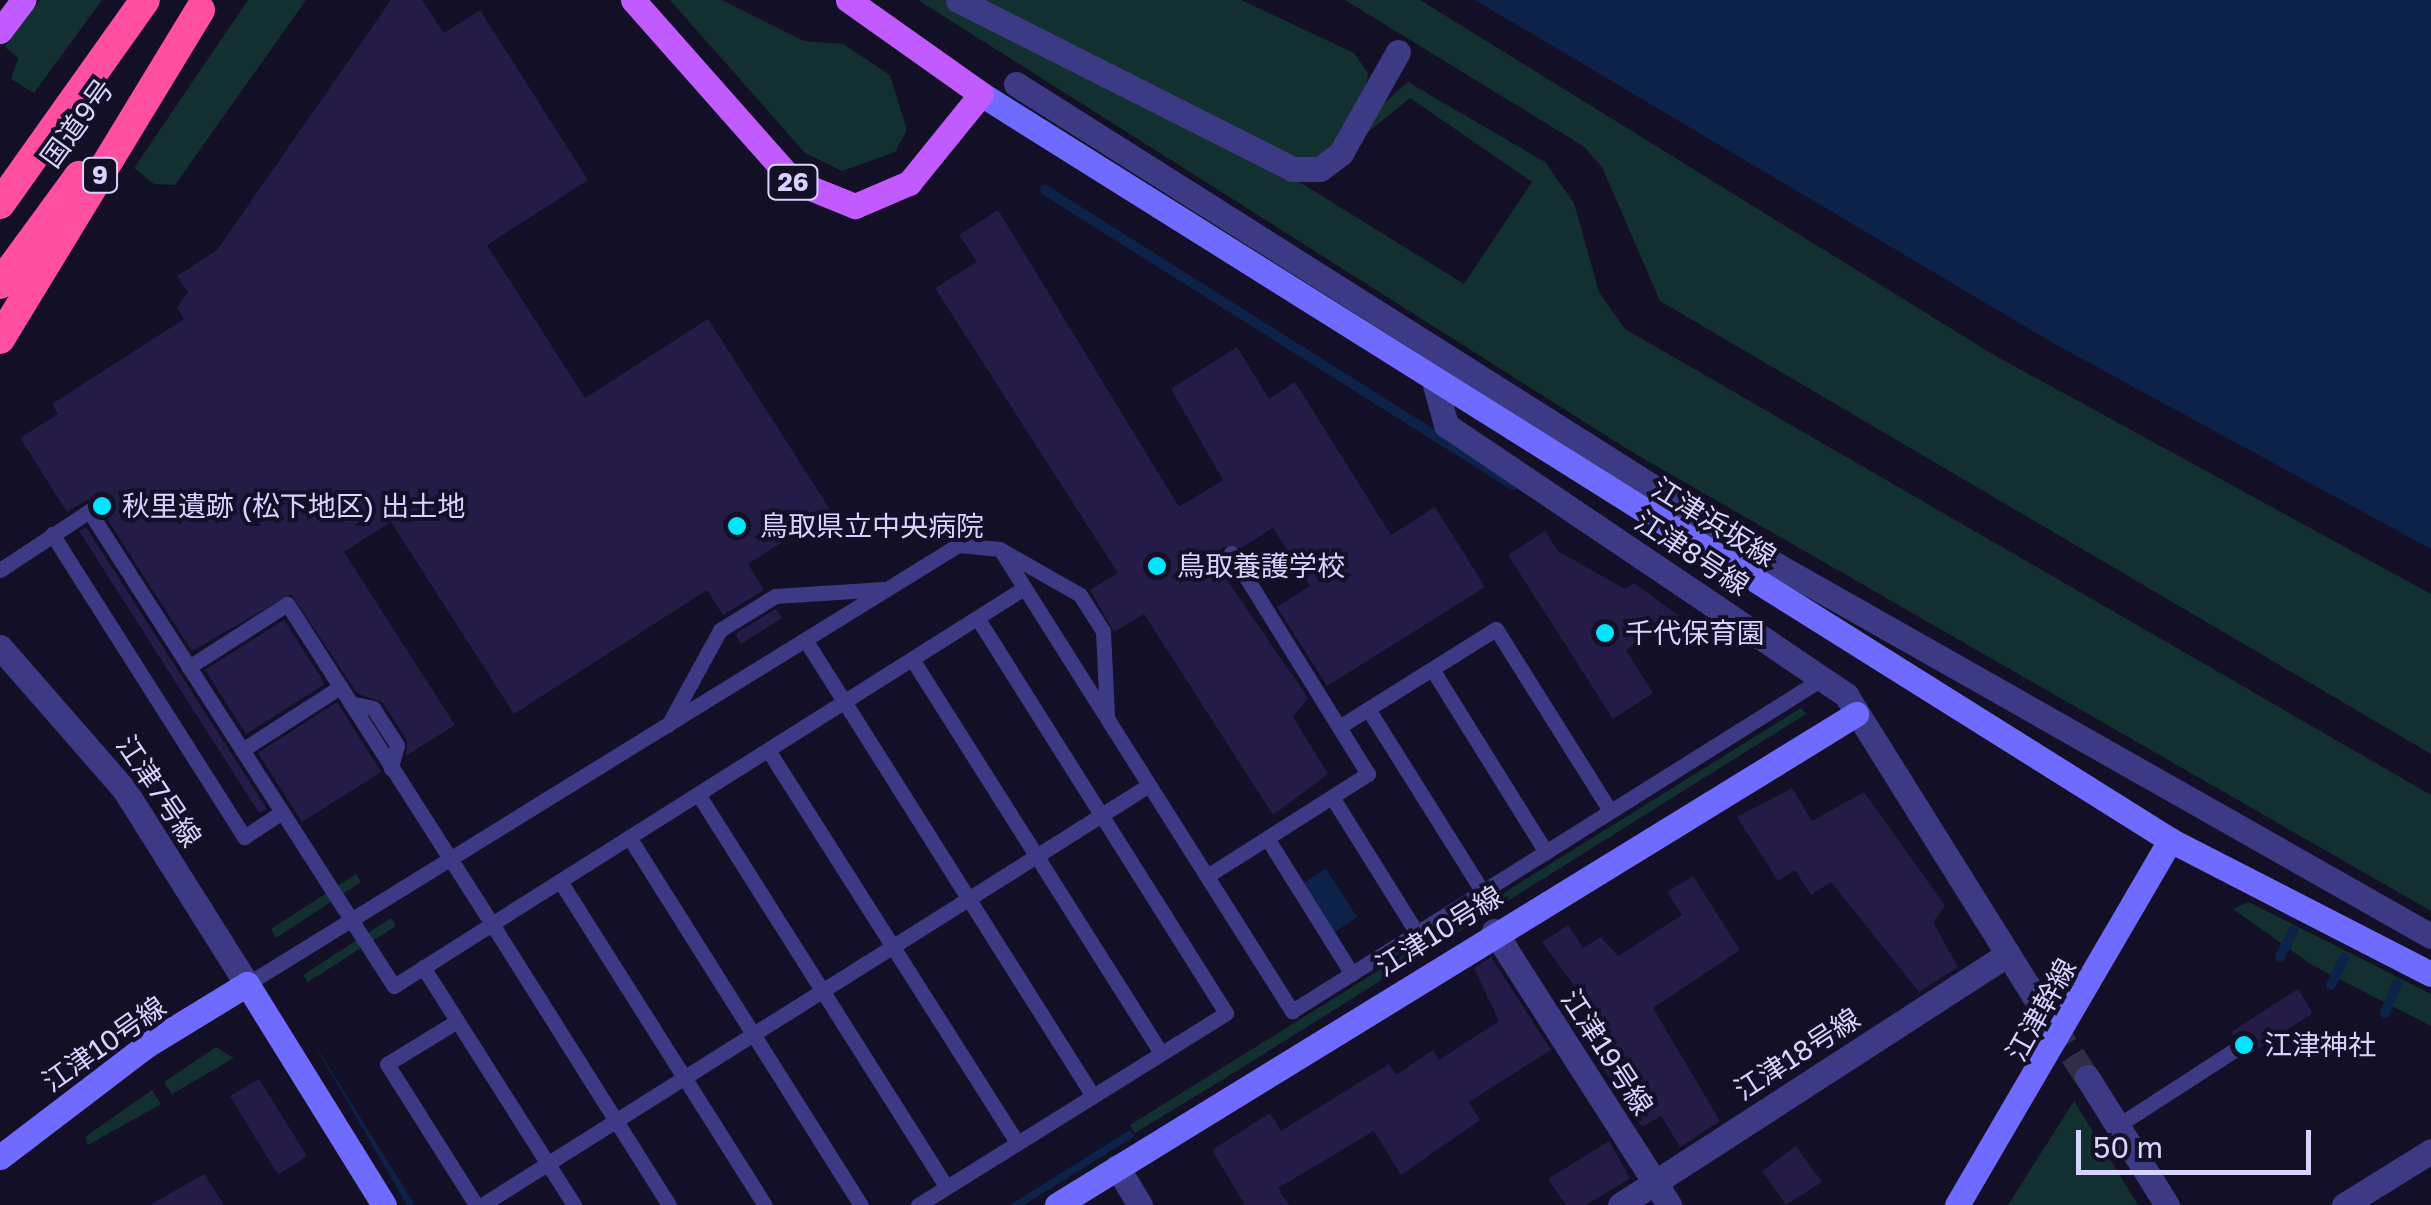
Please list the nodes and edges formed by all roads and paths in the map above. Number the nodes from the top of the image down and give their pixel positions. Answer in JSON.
{"nodes":[{"id":1,"x":23,"y":0,"type":"edge"},
{"id":2,"x":143,"y":0,"type":"edge"},
{"id":3,"x":633,"y":0,"type":"edge"},
{"id":4,"x":848,"y":0,"type":"edge"},
{"id":5,"x":958,"y":0,"type":"edge"},
{"id":6,"x":204,"y":5,"type":"edge"},
{"id":7,"x":0,"y":31,"type":"edge"},
{"id":8,"x":1398,"y":52,"type":"dead end"},
{"id":9,"x":1016,"y":84,"type":"dead end"},
{"id":10,"x":981,"y":94,"type":"junction"},
{"id":11,"x":0,"y":178,"type":"edge"},
{"id":12,"x":0,"y":204,"type":"edge"},
{"id":13,"x":0,"y":284,"type":"edge"},
{"id":14,"x":0,"y":339,"type":"edge"},
{"id":15,"x":1434,"y":385,"type":"junction"},
{"id":16,"x":52,"y":534,"type":"junction"},
{"id":17,"x":1000,"y":549,"type":"junction"},
{"id":18,"x":1231,"y":553,"type":"dead end"},
{"id":19,"x":0,"y":570,"type":"edge"},
{"id":20,"x":1024,"y":588,"type":"junction"},
{"id":21,"x":889,"y":589,"type":"junction"},
{"id":22,"x":977,"y":618,"type":"junction"},
{"id":23,"x":806,"y":641,"type":"junction"},
{"id":24,"x":0,"y":646,"type":"edge"},
{"id":25,"x":912,"y":658,"type":"junction"},
{"id":26,"x":189,"y":667,"type":"junction"},
{"id":27,"x":1432,"y":669,"type":"junction"},
{"id":28,"x":1822,"y":678,"type":"junction"},
{"id":29,"x":340,"y":688,"type":"junction"},
{"id":30,"x":844,"y":702,"type":"junction"},
{"id":31,"x":1368,"y":709,"type":"junction"},
{"id":32,"x":1856,"y":714,"type":"junction"},
{"id":33,"x":1107,"y":717,"type":"junction"},
{"id":34,"x":1339,"y":727,"type":"junction"},
{"id":35,"x":666,"y":728,"type":"junction"},
{"id":36,"x":242,"y":750,"type":"junction"},
{"id":37,"x":768,"y":750,"type":"junction"},
{"id":38,"x":1150,"y":785,"type":"junction"},
{"id":39,"x":698,"y":794,"type":"junction"},
{"id":40,"x":1332,"y":797,"type":"junction"},
{"id":41,"x":1610,"y":811,"type":"junction"},
{"id":42,"x":282,"y":812,"type":"junction"},
{"id":43,"x":1101,"y":815,"type":"junction"},
{"id":44,"x":629,"y":837,"type":"junction"},
{"id":45,"x":1267,"y":838,"type":"junction"},
{"id":46,"x":2170,"y":840,"type":"junction"},
{"id":47,"x":1546,"y":852,"type":"junction"},
{"id":48,"x":1037,"y":856,"type":"junction"},
{"id":49,"x":451,"y":860,"type":"junction"},
{"id":50,"x":1207,"y":876,"type":"junction"},
{"id":51,"x":560,"y":881,"type":"junction"},
{"id":52,"x":1482,"y":892,"type":"junction"},
{"id":53,"x":968,"y":899,"type":"junction"},
{"id":54,"x":351,"y":921,"type":"junction"},
{"id":55,"x":492,"y":924,"type":"junction"},
{"id":56,"x":1494,"y":931,"type":"junction"},
{"id":57,"x":1417,"y":933,"type":"junction"},
{"id":58,"x":2431,"y":936,"type":"edge"},
{"id":59,"x":893,"y":946,"type":"junction"},
{"id":60,"x":2008,"y":954,"type":"junction"},
{"id":61,"x":424,"y":967,"type":"junction"},
{"id":62,"x":1352,"y":974,"type":"junction"},
{"id":63,"x":2431,"y":974,"type":"edge"},
{"id":64,"x":247,"y":984,"type":"junction"},
{"id":65,"x":822,"y":991,"type":"junction"},
{"id":66,"x":2032,"y":993,"type":"tunnel mouth"},
{"id":67,"x":457,"y":1020,"type":"junction"},
{"id":68,"x":754,"y":1034,"type":"junction"},
{"id":69,"x":2236,"y":1049,"type":"dead end"},
{"id":70,"x":1161,"y":1052,"type":"junction"},
{"id":71,"x":2087,"y":1077,"type":"tunnel mouth"},
{"id":72,"x":684,"y":1078,"type":"junction"},
{"id":73,"x":1093,"y":1096,"type":"junction"},
{"id":74,"x":616,"y":1121,"type":"junction"},
{"id":75,"x":2117,"y":1126,"type":"junction"},
{"id":76,"x":1017,"y":1143,"type":"junction"},
{"id":77,"x":2431,"y":1151,"type":"edge"},
{"id":78,"x":0,"y":1157,"type":"edge"},
{"id":79,"x":548,"y":1164,"type":"junction"},
{"id":80,"x":1117,"y":1168,"type":"junction"},
{"id":81,"x":1655,"y":1182,"type":"junction"},
{"id":82,"x":946,"y":1187,"type":"junction"},
{"id":83,"x":384,"y":1205,"type":"edge"},
{"id":84,"x":479,"y":1205,"type":"edge"},
{"id":85,"x":574,"y":1205,"type":"edge"},
{"id":86,"x":669,"y":1205,"type":"edge"},
{"id":87,"x":765,"y":1205,"type":"edge"},
{"id":88,"x":861,"y":1205,"type":"edge"},
{"id":89,"x":918,"y":1205,"type":"edge"},
{"id":90,"x":1057,"y":1205,"type":"edge"},
{"id":91,"x":1140,"y":1205,"type":"edge"},
{"id":92,"x":1620,"y":1205,"type":"edge"},
{"id":93,"x":1669,"y":1205,"type":"edge"},
{"id":94,"x":1957,"y":1205,"type":"edge"},
{"id":95,"x":2167,"y":1205,"type":"edge"},
{"id":96,"x":2344,"y":1205,"type":"edge"}],
"edges":[{"from":1,"to":7,"type":"main road"},
{"from":2,"to":11,"type":"highway","number":"9"},
{"from":2,"to":12,"type":"highway","name":"国道9号","number":"9"},
{"from":3,"to":10,"type":"main road","number":"26"},
{"from":4,"to":10,"type":"main road"},
{"from":5,"to":8,"type":"street"},
{"from":6,"to":13,"type":"highway","name":"国道9号","number":"9"},
{"from":6,"to":14,"type":"highway","number":"9"},
{"from":9,"to":58,"type":"street"},
{"from":10,"to":15,"type":"street","name":"江津浜坂線"},
{"from":15,"to":28,"type":"street","name":"江津8号線"},
{"from":15,"to":46,"type":"street","name":"江津浜坂線"},
{"from":16,"to":19,"type":"lane"},
{"from":16,"to":26,"type":"lane"},
{"from":16,"to":42,"type":"lane"},
{"from":17,"to":20,"type":"lane"},
{"from":17,"to":21,"type":"lane"},
{"from":17,"to":33,"type":"lane"},
{"from":18,"to":34,"type":"lane"},
{"from":20,"to":22,"type":"lane"},
{"from":20,"to":33,"type":"lane"},
{"from":21,"to":23,"type":"lane"},
{"from":21,"to":35,"type":"lane"},
{"from":22,"to":25,"type":"lane"},
{"from":22,"to":43,"type":"lane"},
{"from":23,"to":30,"type":"lane"},
{"from":23,"to":35,"type":"lane"},
{"from":24,"to":64,"type":"street","name":"江津7号線"},
{"from":25,"to":30,"type":"lane"},
{"from":25,"to":48,"type":"lane"},
{"from":26,"to":29,"type":"lane"},
{"from":26,"to":36,"type":"lane"},
{"from":27,"to":31,"type":"lane"},
{"from":27,"to":41,"type":"lane"},
{"from":27,"to":47,"type":"lane"},
{"from":28,"to":32,"type":"street","name":"江津8号線"},
{"from":28,"to":41,"type":"lane"},
{"from":29,"to":36,"type":"lane"},
{"from":29,"to":49,"type":"lane"},
{"from":30,"to":37,"type":"lane"},
{"from":30,"to":53,"type":"lane"},
{"from":31,"to":34,"type":"lane"},
{"from":31,"to":52,"type":"lane"},
{"from":32,"to":56,"type":"street","name":"江津10号線"},
{"from":32,"to":60,"type":"street","name":"江津8号線"},
{"from":33,"to":38,"type":"lane"},
{"from":34,"to":40,"type":"lane"},
{"from":35,"to":49,"type":"lane"},
{"from":36,"to":42,"type":"lane"},
{"from":37,"to":39,"type":"lane"},
{"from":37,"to":59,"type":"lane"},
{"from":38,"to":43,"type":"lane"},
{"from":38,"to":50,"type":"lane"},
{"from":39,"to":44,"type":"lane"},
{"from":39,"to":65,"type":"lane"},
{"from":40,"to":45,"type":"lane"},
{"from":40,"to":57,"type":"lane"},
{"from":41,"to":47,"type":"lane"},
{"from":42,"to":54,"type":"lane"},
{"from":43,"to":48,"type":"lane"},
{"from":43,"to":70,"type":"lane"},
{"from":44,"to":51,"type":"lane"},
{"from":44,"to":68,"type":"lane"},
{"from":45,"to":50,"type":"lane"},
{"from":45,"to":62,"type":"lane"},
{"from":46,"to":63,"type":"street","name":"江津浜坂線"},
{"from":46,"to":94,"type":"street","name":"江津幹線"},
{"from":47,"to":52,"type":"lane"},
{"from":48,"to":53,"type":"lane"},
{"from":48,"to":70,"type":"lane"},
{"from":49,"to":54,"type":"lane"},
{"from":49,"to":55,"type":"lane"},
{"from":50,"to":62,"type":"lane"},
{"from":51,"to":55,"type":"lane"},
{"from":51,"to":72,"type":"lane"},
{"from":52,"to":57,"type":"lane"},
{"from":53,"to":59,"type":"lane"},
{"from":53,"to":73,"type":"lane"},
{"from":54,"to":61,"type":"lane"},
{"from":54,"to":64,"type":"lane"},
{"from":55,"to":61,"type":"lane"},
{"from":55,"to":74,"type":"lane"},
{"from":56,"to":80,"type":"street","name":"江津10号線"},
{"from":56,"to":81,"type":"street","name":"江津19号線"},
{"from":57,"to":62,"type":"lane"},
{"from":59,"to":65,"type":"lane"},
{"from":59,"to":76,"type":"lane"},
{"from":60,"to":66,"type":"street","name":"江津8号線"},
{"from":60,"to":81,"type":"street","name":"江津18号線"},
{"from":61,"to":67,"type":"lane"},
{"from":64,"to":78,"type":"street","name":"江津10号線"},
{"from":64,"to":83,"type":"street"},
{"from":65,"to":68,"type":"lane"},
{"from":65,"to":82,"type":"lane"},
{"from":67,"to":79,"type":"lane"},
{"from":67,"to":84,"type":"lane"},
{"from":68,"to":72,"type":"lane"},
{"from":68,"to":88,"type":"lane"},
{"from":69,"to":75,"type":"lane"},
{"from":70,"to":73,"type":"lane"},
{"from":71,"to":75,"type":"street"},
{"from":72,"to":74,"type":"lane"},
{"from":72,"to":87,"type":"lane"},
{"from":73,"to":76,"type":"lane"},
{"from":74,"to":79,"type":"lane"},
{"from":74,"to":86,"type":"lane"},
{"from":75,"to":95,"type":"street"},
{"from":76,"to":82,"type":"lane"},
{"from":77,"to":96,"type":"street"},
{"from":79,"to":84,"type":"lane"},
{"from":79,"to":85,"type":"lane"},
{"from":80,"to":90,"type":"street","name":"江津10号線"},
{"from":80,"to":91,"type":"street"},
{"from":81,"to":92,"type":"street","name":"江津18号線"},
{"from":81,"to":93,"type":"street","name":"江津19号線"},
{"from":82,"to":89,"type":"lane"}]}
